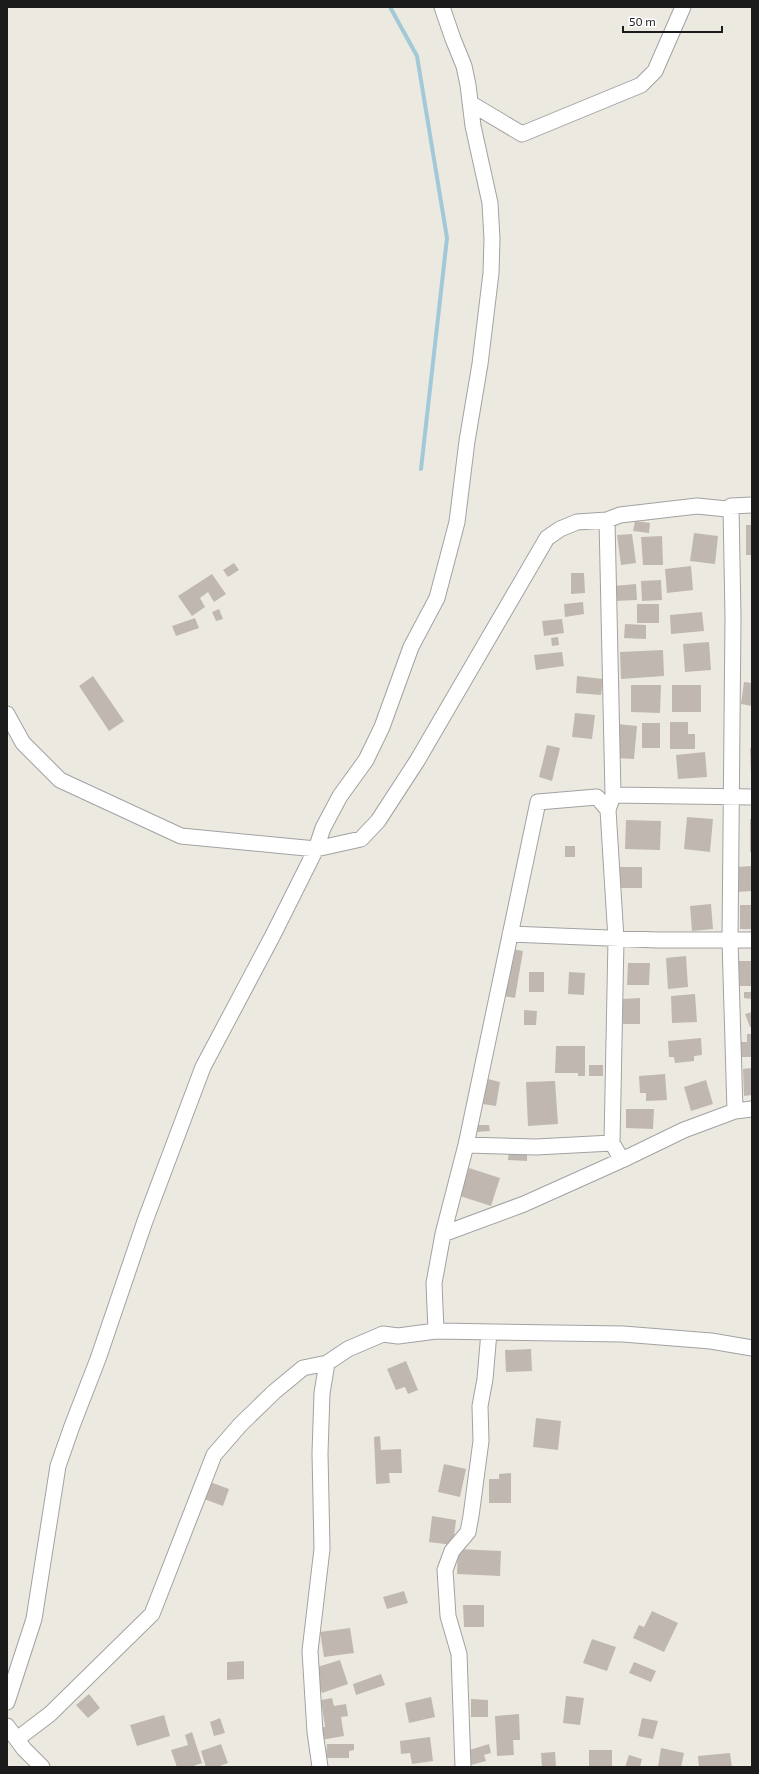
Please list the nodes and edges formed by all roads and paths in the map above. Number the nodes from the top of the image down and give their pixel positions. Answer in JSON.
{"nodes":[{"id":1,"x":442,"y":7,"type":"edge"},
{"id":2,"x":683,"y":7,"type":"edge"},
{"id":3,"x":470,"y":103,"type":"junction"},
{"id":4,"x":752,"y":505,"type":"edge"},
{"id":5,"x":731,"y":506,"type":"junction"},
{"id":6,"x":607,"y":520,"type":"junction"},
{"id":7,"x":7,"y":714,"type":"edge"},
{"id":8,"x":613,"y":795,"type":"junction"},
{"id":9,"x":730,"y":797,"type":"junction"},
{"id":10,"x":752,"y":797,"type":"edge"},
{"id":11,"x":608,"y":810,"type":"junction"},
{"id":12,"x":316,"y":849,"type":"junction"},
{"id":13,"x":510,"y":934,"type":"junction"},
{"id":14,"x":616,"y":939,"type":"junction"},
{"id":15,"x":730,"y":940,"type":"junction"},
{"id":16,"x":752,"y":940,"type":"edge"},
{"id":17,"x":752,"y":1109,"type":"edge"},
{"id":18,"x":735,"y":1111,"type":"junction"},
{"id":19,"x":612,"y":1143,"type":"junction"},
{"id":20,"x":466,"y":1145,"type":"junction"},
{"id":21,"x":622,"y":1160,"type":"junction"},
{"id":22,"x":442,"y":1234,"type":"junction"},
{"id":23,"x":436,"y":1331,"type":"junction"},
{"id":24,"x":489,"y":1332,"type":"junction"},
{"id":25,"x":752,"y":1348,"type":"edge"},
{"id":26,"x":328,"y":1363,"type":"junction"},
{"id":27,"x":7,"y":1702,"type":"edge"},
{"id":28,"x":7,"y":1726,"type":"edge"},
{"id":29,"x":17,"y":1739,"type":"junction"},
{"id":30,"x":42,"y":1767,"type":"edge"},
{"id":31,"x":320,"y":1767,"type":"edge"},
{"id":32,"x":463,"y":1767,"type":"edge"}],
"edges":[{"from":1,"to":3,"type":"street"},
{"from":2,"to":3,"type":"street"},
{"from":3,"to":12,"type":"street"},
{"from":4,"to":5,"type":"street"},
{"from":5,"to":6,"type":"street"},
{"from":5,"to":9,"type":"street"},
{"from":6,"to":8,"type":"street"},
{"from":6,"to":12,"type":"street"},
{"from":7,"to":12,"type":"street"},
{"from":8,"to":9,"type":"street"},
{"from":8,"to":11,"type":"street"},
{"from":9,"to":10,"type":"street"},
{"from":9,"to":15,"type":"street"},
{"from":11,"to":13,"type":"street"},
{"from":11,"to":14,"type":"street"},
{"from":12,"to":27,"type":"street"},
{"from":13,"to":14,"type":"street"},
{"from":13,"to":20,"type":"street"},
{"from":14,"to":15,"type":"street"},
{"from":14,"to":19,"type":"street"},
{"from":15,"to":16,"type":"street"},
{"from":15,"to":18,"type":"street"},
{"from":17,"to":18,"type":"street"},
{"from":18,"to":21,"type":"street"},
{"from":19,"to":20,"type":"street"},
{"from":19,"to":21,"type":"street"},
{"from":20,"to":22,"type":"street"},
{"from":21,"to":22,"type":"street"},
{"from":22,"to":23,"type":"street"},
{"from":23,"to":24,"type":"street"},
{"from":23,"to":26,"type":"street"},
{"from":24,"to":25,"type":"street"},
{"from":24,"to":32,"type":"street"},
{"from":26,"to":29,"type":"street"},
{"from":26,"to":31,"type":"street"},
{"from":28,"to":29,"type":"street"},
{"from":29,"to":30,"type":"street"}]}
